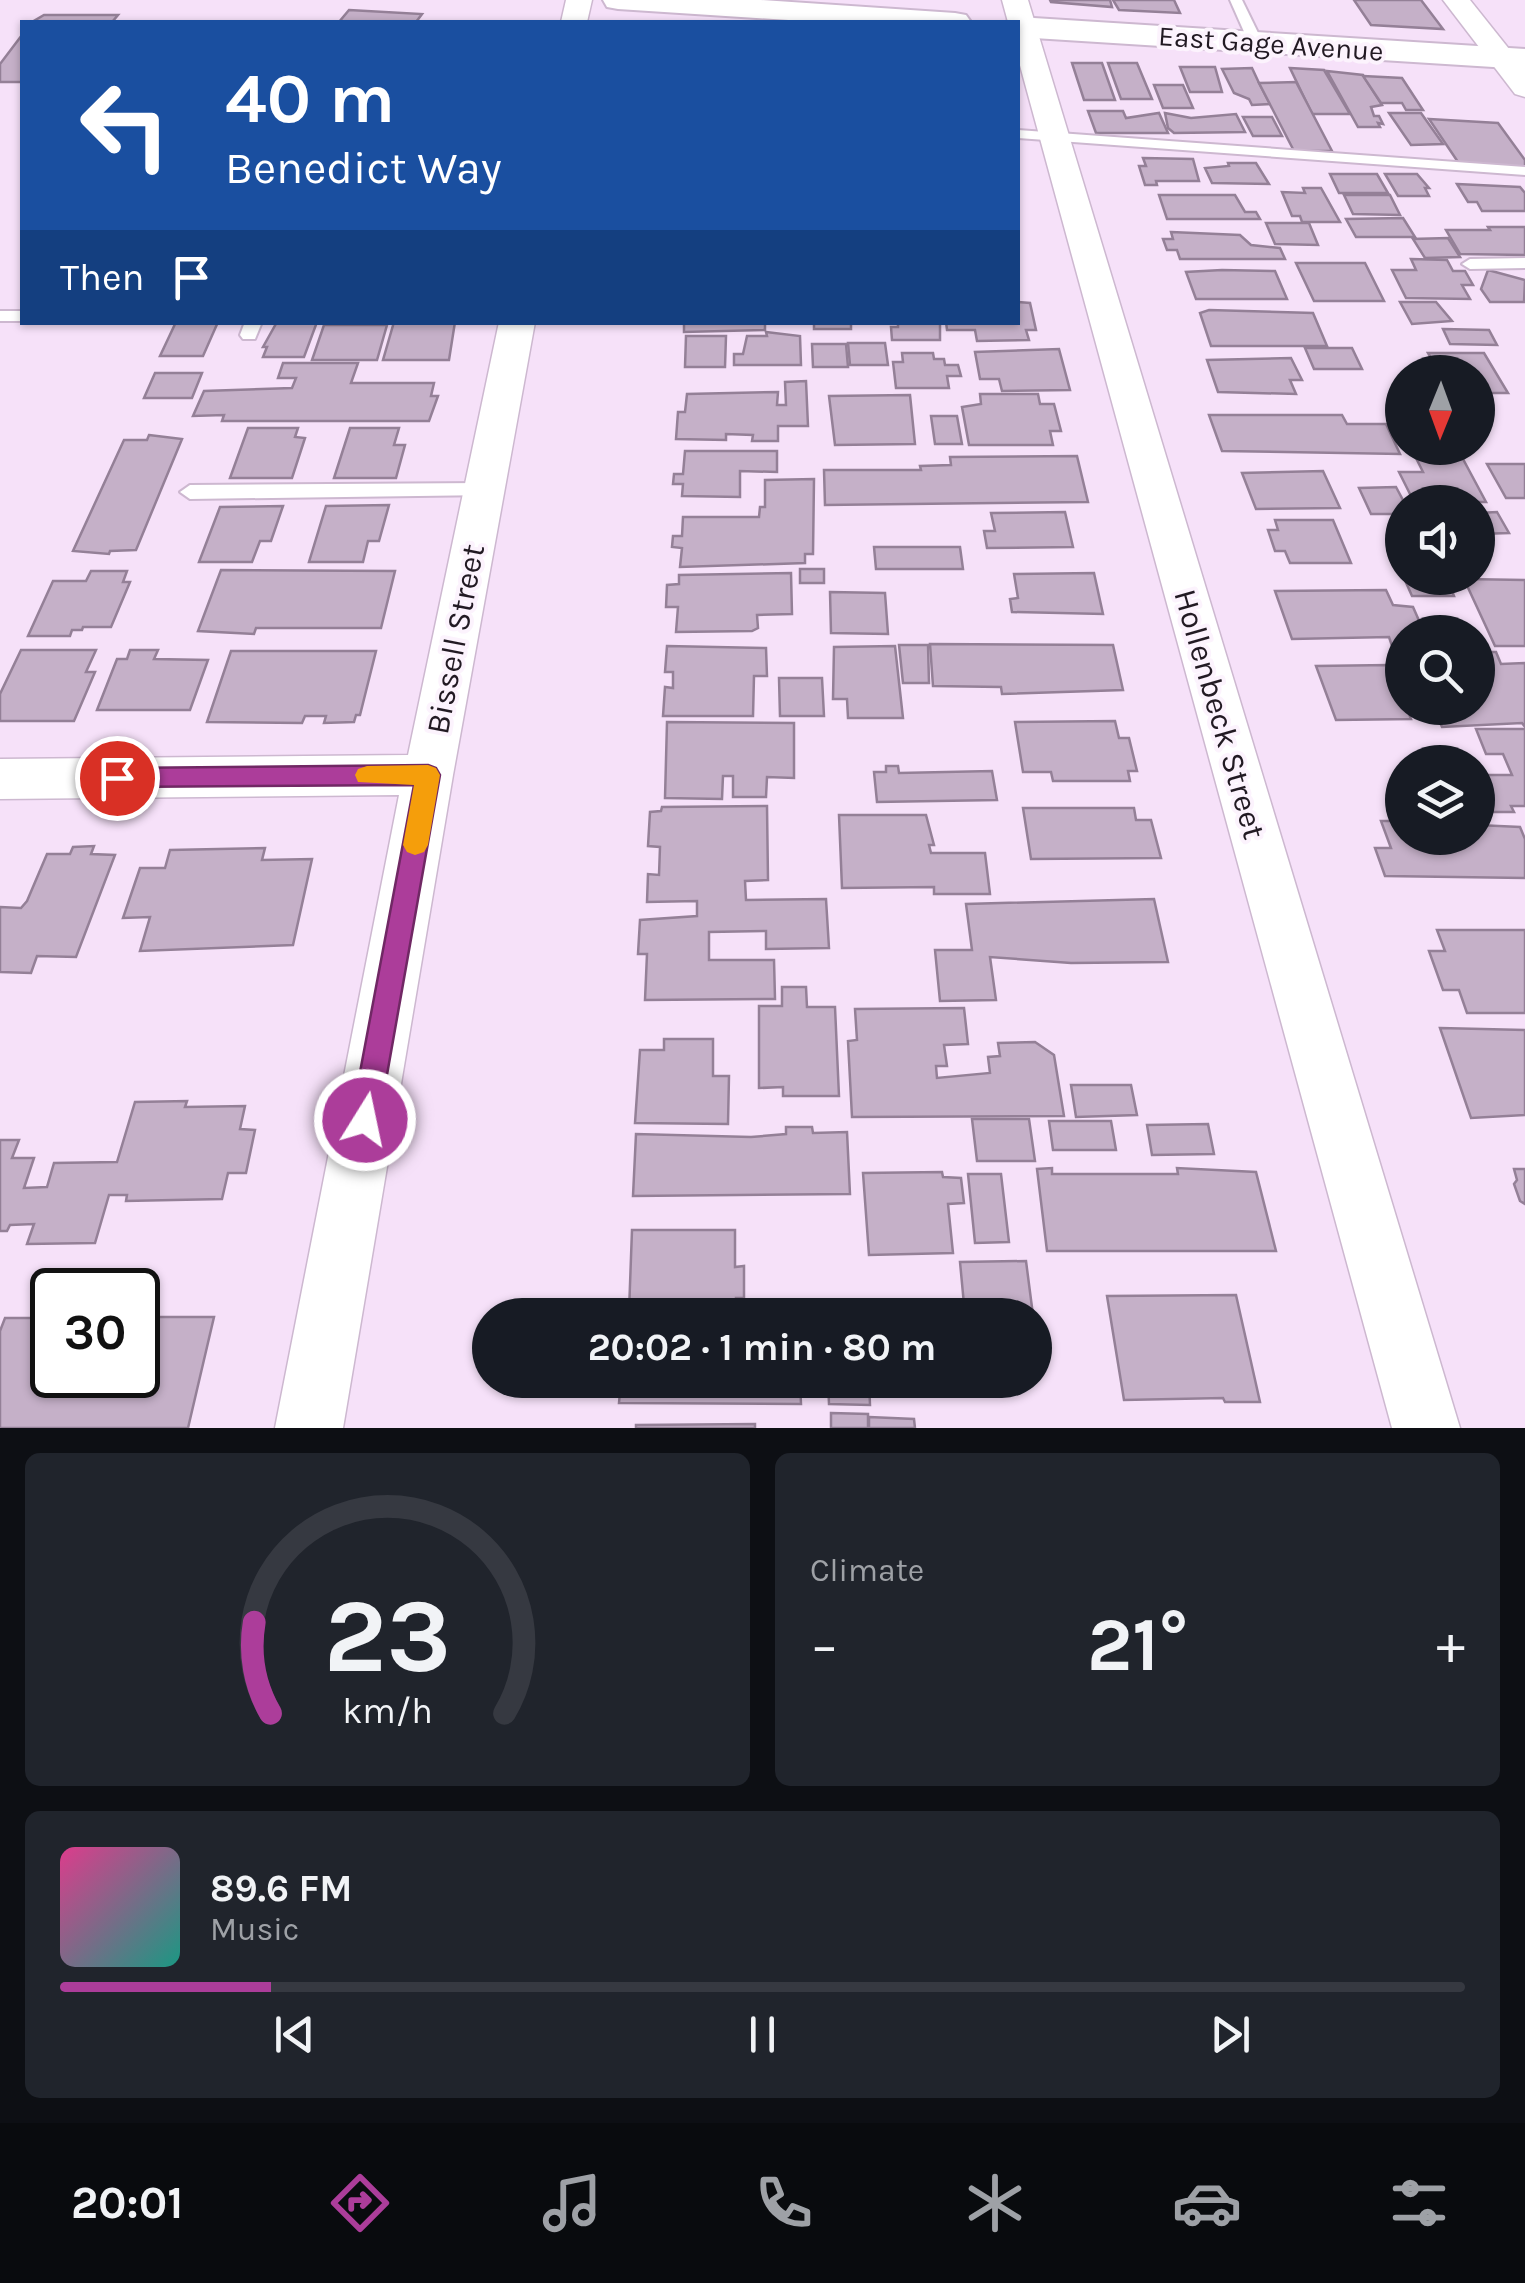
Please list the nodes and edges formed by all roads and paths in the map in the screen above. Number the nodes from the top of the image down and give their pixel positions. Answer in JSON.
{"nodes":[{"id":1,"x":618,"y":0,"type":"edge"},
{"id":2,"x":1236,"y":0,"type":"edge"},
{"id":3,"x":1456,"y":0,"type":"edge"},
{"id":4,"x":1018,"y":18,"type":"edge"},
{"id":5,"x":924,"y":20,"type":"edge"},
{"id":6,"x":1020,"y":31,"type":"edge"},
{"id":7,"x":1256,"y":43,"type":"junction"},
{"id":8,"x":1514,"y":58,"type":"edge"},
{"id":9,"x":1525,"y":88,"type":"edge"},
{"id":10,"x":1036,"y":135,"type":"edge"},
{"id":11,"x":1525,"y":171,"type":"edge"},
{"id":12,"x":1525,"y":263,"type":"edge"},
{"id":13,"x":1470,"y":264,"type":"dead end"},
{"id":14,"x":515,"y":325,"type":"edge"},
{"id":15,"x":484,"y":490,"type":"junction"},
{"id":16,"x":190,"y":492,"type":"dead end"},
{"id":17,"x":428,"y":775,"type":"junction"},
{"id":18,"x":0,"y":779,"type":"edge"},
{"id":19,"x":308,"y":1428,"type":"edge"},
{"id":20,"x":1426,"y":1428,"type":"edge"}],
"edges":[{"from":1,"to":5,"type":"main road"},
{"from":2,"to":7,"type":"lane"},
{"from":3,"to":8,"type":"street"},
{"from":4,"to":7,"type":"main road","name":"East Gage Avenue"},
{"from":6,"to":10,"type":"street","name":"Hollenbeck Street"},
{"from":7,"to":8,"type":"main road","name":"East Gage Avenue"},
{"from":8,"to":9,"type":"street"},
{"from":10,"to":11,"type":"lane"},
{"from":10,"to":20,"type":"street","name":"Hollenbeck Street"},
{"from":12,"to":13,"type":"lane"},
{"from":14,"to":15,"type":"street","name":"Bissell Street"},
{"from":15,"to":16,"type":"lane"},
{"from":15,"to":17,"type":"street","name":"Bissell Street"},
{"from":17,"to":18,"type":"street"},
{"from":17,"to":19,"type":"street","name":"Bissell Street"}]}
